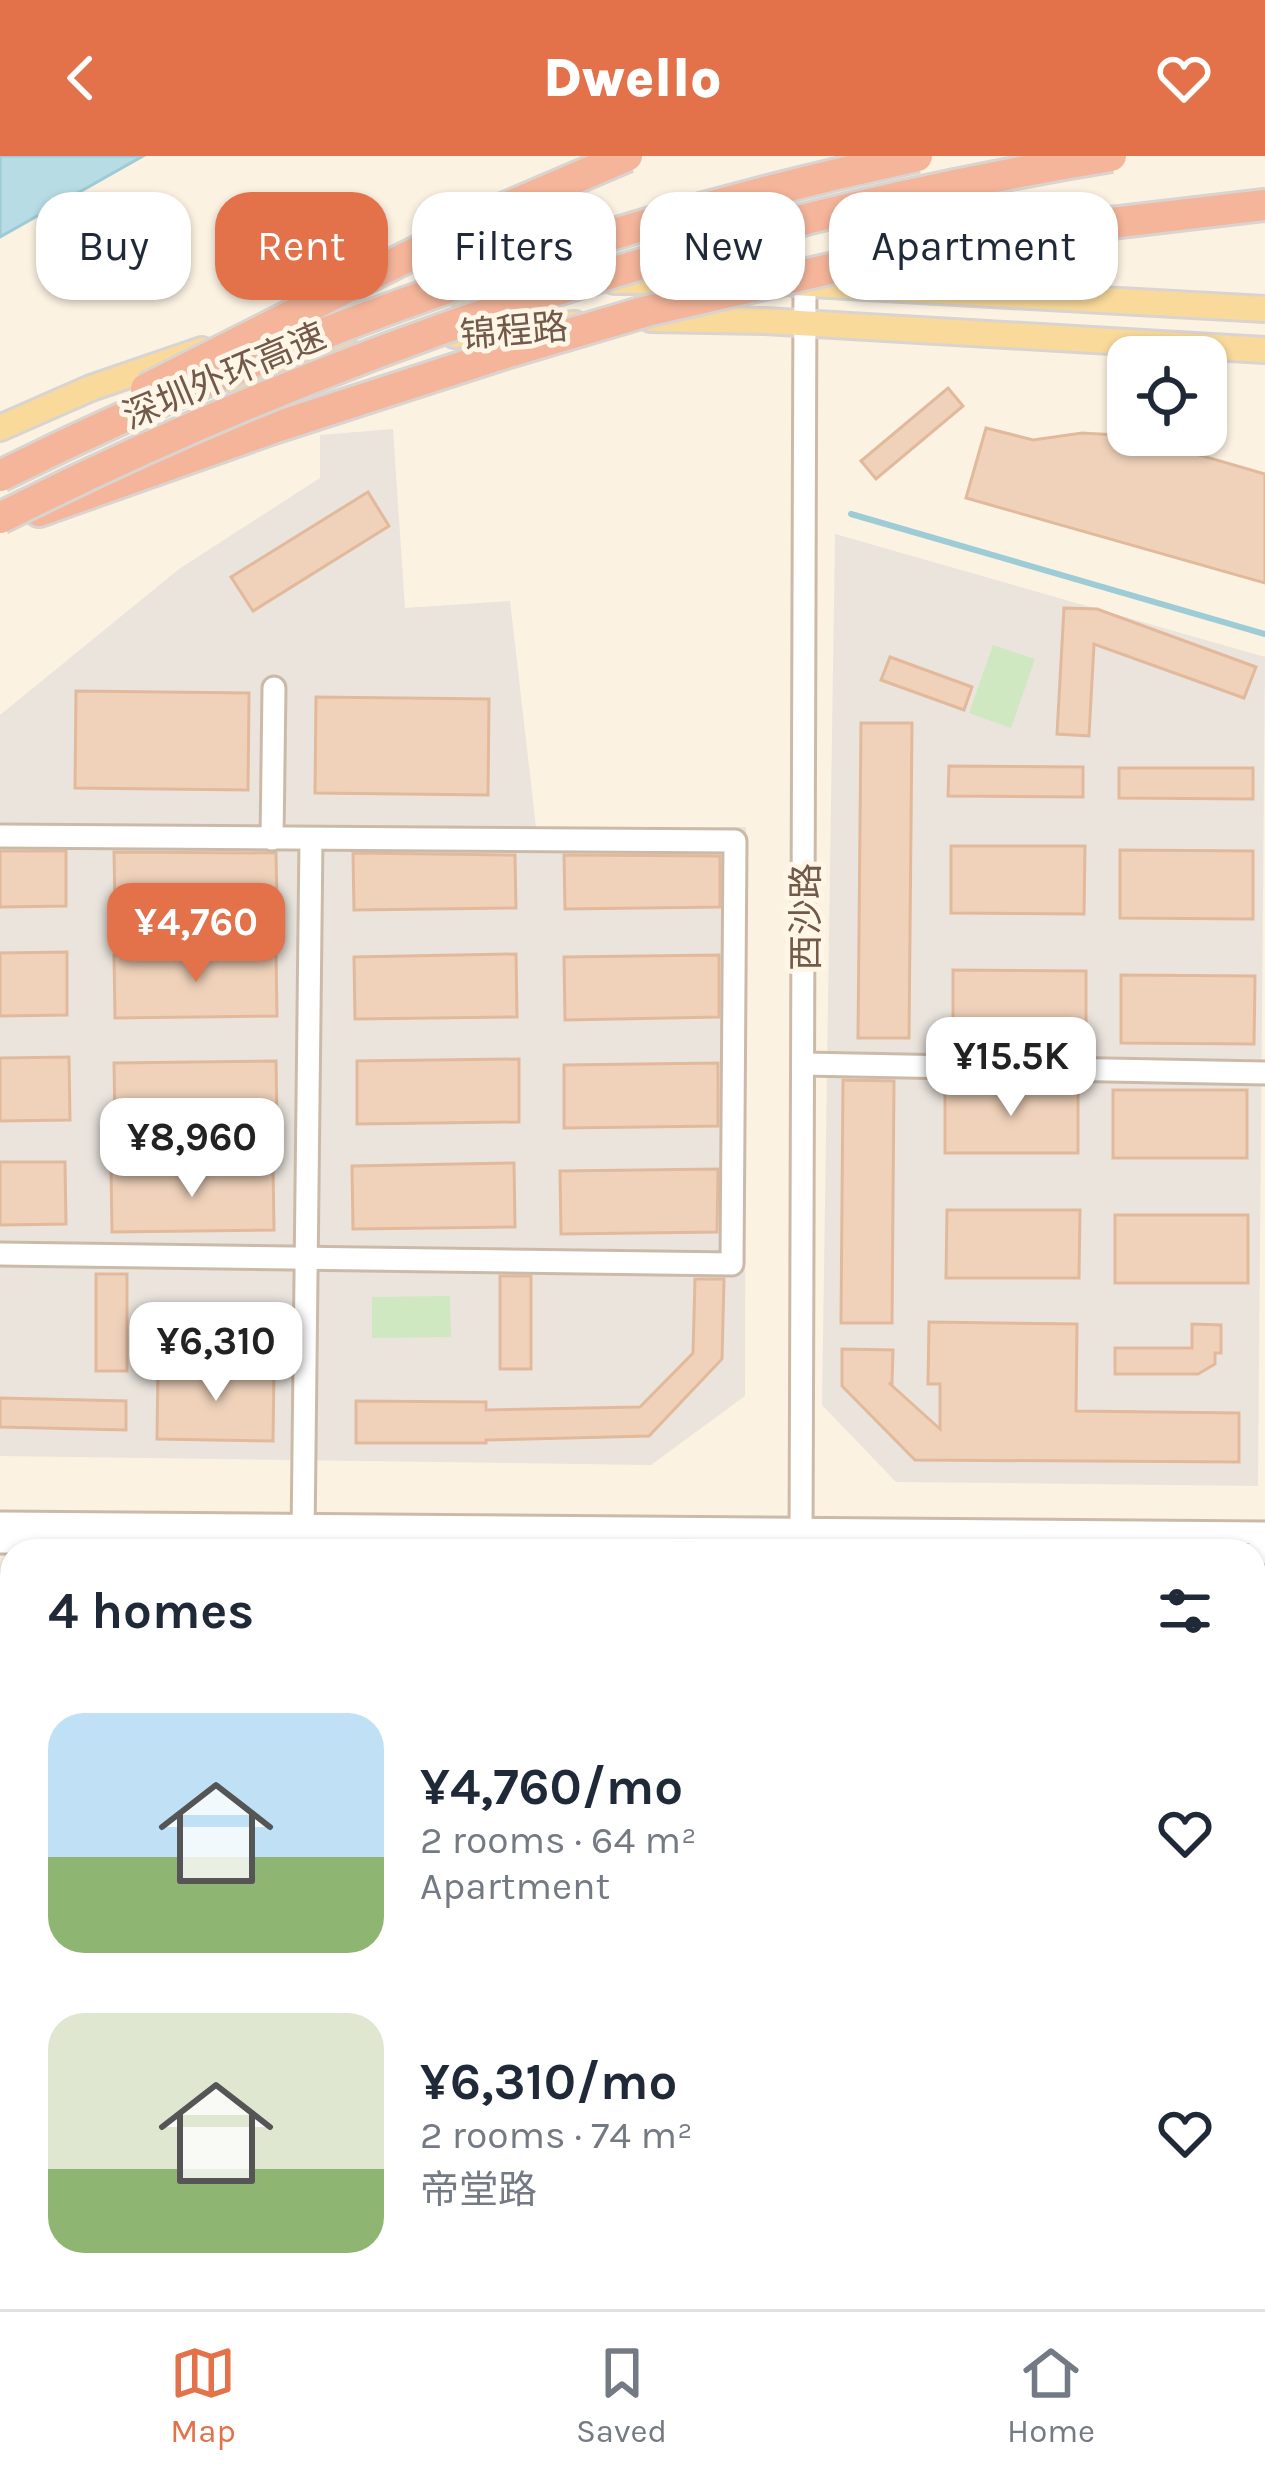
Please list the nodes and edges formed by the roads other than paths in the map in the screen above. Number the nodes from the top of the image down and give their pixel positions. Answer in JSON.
{"nodes":[{"id":1,"x":627,"y":156,"type":"edge"},
{"id":2,"x":916,"y":156,"type":"edge"},
{"id":3,"x":1111,"y":156,"type":"edge"},
{"id":4,"x":1258,"y":207,"type":"edge"},
{"id":5,"x":640,"y":280,"type":"edge"},
{"id":6,"x":805,"y":284,"type":"joint"},
{"id":7,"x":1265,"y":309,"type":"edge"},
{"id":8,"x":806,"y":324,"type":"junction"},
{"id":9,"x":1265,"y":350,"type":"edge"},
{"id":10,"x":0,"y":428,"type":"edge"},
{"id":11,"x":0,"y":473,"type":"edge"},
{"id":12,"x":0,"y":522,"type":"edge"},
{"id":13,"x":274,"y":688,"type":"dead end"},
{"id":14,"x":0,"y":836,"type":"edge"},
{"id":15,"x":272,"y":839,"type":"junction"},
{"id":16,"x":311,"y":839,"type":"junction"},
{"id":17,"x":804,"y":1064,"type":"junction"},
{"id":18,"x":1265,"y":1073,"type":"edge"},
{"id":19,"x":0,"y":1254,"type":"edge"},
{"id":20,"x":306,"y":1257,"type":"junction"},
{"id":21,"x":0,"y":1522,"type":"edge"},
{"id":22,"x":1265,"y":1533,"type":"edge"},
{"id":23,"x":303,"y":1534,"type":"junction"},
{"id":24,"x":114,"y":1539,"type":"edge"},
{"id":25,"x":580,"y":1539,"type":"edge"},
{"id":26,"x":801,"y":1539,"type":"edge"},
{"id":27,"x":987,"y":1539,"type":"edge"}],
"edges":[{"from":1,"to":11,"type":"highway","bridge":true},
{"from":2,"to":11,"type":"highway","name":"深圳外环高速","bridge":true},
{"from":3,"to":12,"type":"highway","name":"深圳外环高速","bridge":true},
{"from":4,"to":12,"type":"highway","bridge":true},
{"from":5,"to":10,"type":"main road","name":"锦程路"},
{"from":6,"to":7,"type":"main road","name":"锦程路"},
{"from":6,"to":8,"type":"street","name":"西沙路"},
{"from":8,"to":9,"type":"main road","name":"锦程路"},
{"from":8,"to":11,"type":"main road","name":"锦程路"},
{"from":8,"to":17,"type":"street","name":"西沙路"},
{"from":13,"to":15,"type":"street"},
{"from":14,"to":15,"type":"street"},
{"from":15,"to":16,"type":"street"},
{"from":16,"to":20,"type":"street"},
{"from":16,"to":20,"type":"street"},
{"from":17,"to":18,"type":"street"},
{"from":17,"to":26,"type":"street","name":"西沙路"},
{"from":19,"to":20,"type":"street"},
{"from":20,"to":23,"type":"street"},
{"from":21,"to":23,"type":"street"},
{"from":22,"to":27,"type":"street"},
{"from":23,"to":24,"type":"street"},
{"from":23,"to":25,"type":"street"}]}
